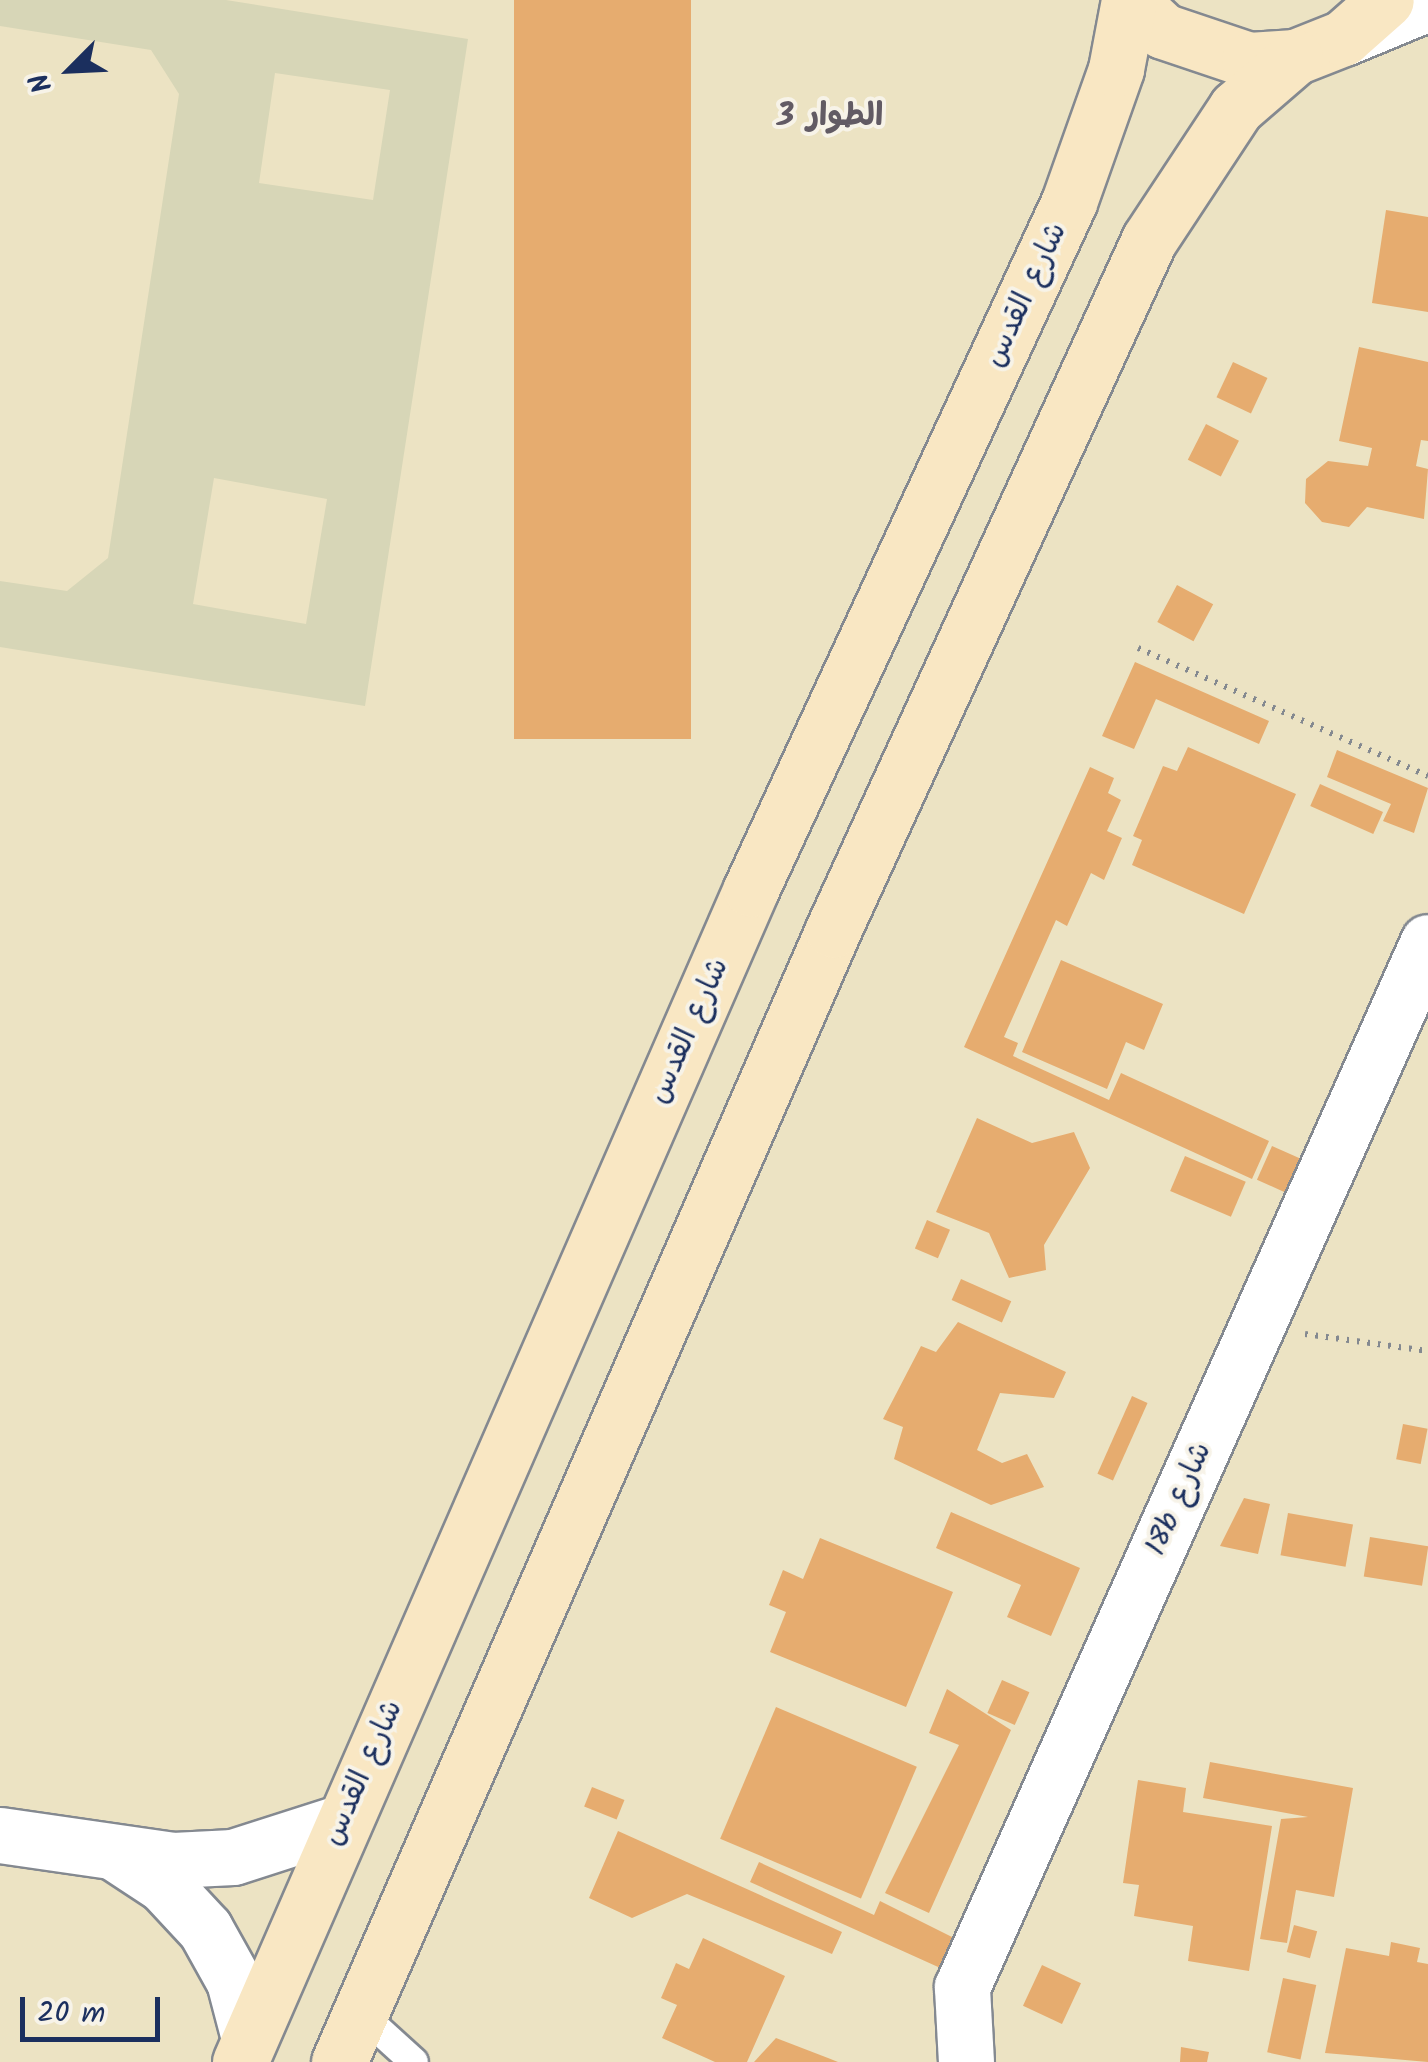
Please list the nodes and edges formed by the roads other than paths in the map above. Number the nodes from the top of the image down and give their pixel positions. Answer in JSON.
{"nodes":[{"id":1,"x":1130,"y":0,"type":"edge"},
{"id":2,"x":1386,"y":0,"type":"edge"},
{"id":3,"x":1428,"y":3,"type":"edge"},
{"id":4,"x":1319,"y":47,"type":"junction"},
{"id":5,"x":1428,"y":942,"type":"edge"},
{"id":6,"x":342,"y":1822,"type":"junction"},
{"id":7,"x":0,"y":1835,"type":"edge"},
{"id":8,"x":114,"y":1853,"type":"junction"},
{"id":9,"x":359,"y":2012,"type":"junction"},
{"id":10,"x":244,"y":2050,"type":"edge"},
{"id":11,"x":339,"y":2062,"type":"edge"},
{"id":12,"x":414,"y":2062,"type":"edge"},
{"id":13,"x":966,"y":2062,"type":"edge"}],
"edges":[{"from":1,"to":4,"type":"main road"},
{"from":1,"to":6,"type":"main road","name":"شارع القدس"},
{"from":2,"to":4,"type":"main road"},
{"from":3,"to":4,"type":"street"},
{"from":4,"to":9,"type":"main road"},
{"from":5,"to":13,"type":"street","name":"18b شارع"},
{"from":6,"to":8,"type":"street"},
{"from":6,"to":10,"type":"main road","name":"شارع القدس"},
{"from":7,"to":8,"type":"street"},
{"from":8,"to":10,"type":"street"},
{"from":9,"to":11,"type":"main road"},
{"from":9,"to":12,"type":"lane"}]}
